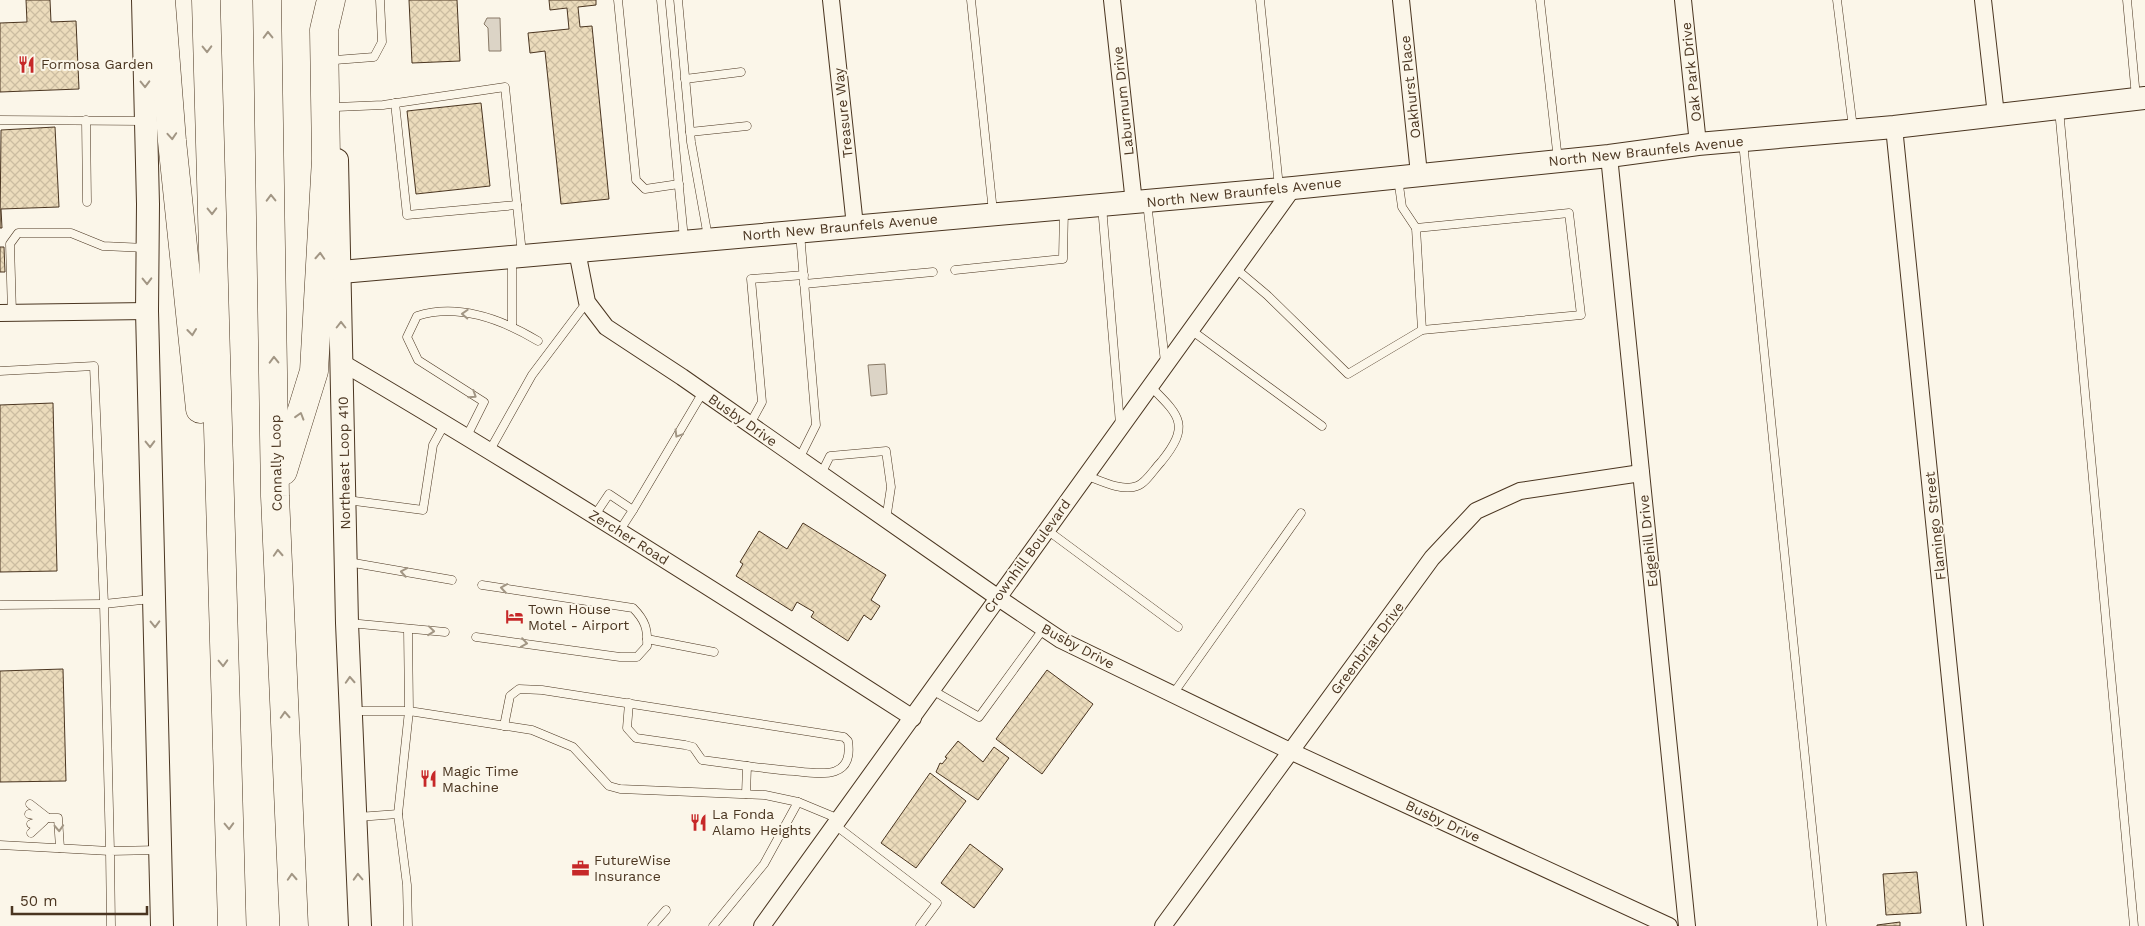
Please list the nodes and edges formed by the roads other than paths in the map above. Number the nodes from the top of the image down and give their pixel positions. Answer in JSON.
{"nodes":[{"id":1,"x":143,"y":0,"type":"edge"},
{"id":2,"x":161,"y":0,"type":"edge"},
{"id":3,"x":206,"y":0,"type":"edge"},
{"id":4,"x":267,"y":0,"type":"edge"},
{"id":5,"x":332,"y":0,"type":"edge"},
{"id":6,"x":380,"y":0,"type":"edge"},
{"id":7,"x":618,"y":0,"type":"edge"},
{"id":8,"x":661,"y":0,"type":"edge"},
{"id":9,"x":678,"y":0,"type":"edge"},
{"id":10,"x":831,"y":0,"type":"edge"},
{"id":11,"x":971,"y":0,"type":"edge"},
{"id":12,"x":1112,"y":0,"type":"edge"},
{"id":13,"x":1260,"y":0,"type":"edge"},
{"id":14,"x":1401,"y":0,"type":"edge"},
{"id":15,"x":1540,"y":0,"type":"edge"},
{"id":16,"x":1683,"y":0,"type":"edge"},
{"id":17,"x":1838,"y":0,"type":"edge"},
{"id":18,"x":1983,"y":0,"type":"edge"},
{"id":19,"x":2127,"y":0,"type":"edge"},
{"id":20,"x":335,"y":60,"type":"junction"},
{"id":21,"x":742,"y":72,"type":"dead end"},
{"id":22,"x":685,"y":79,"type":"junction"},
{"id":23,"x":2141,"y":99,"type":"edge"},
{"id":24,"x":395,"y":103,"type":"junction"},
{"id":25,"x":336,"y":107,"type":"junction"},
{"id":26,"x":2058,"y":107,"type":"junction"},
{"id":27,"x":1996,"y":115,"type":"junction"},
{"id":28,"x":0,"y":120,"type":"edge"},
{"id":29,"x":86,"y":120,"type":"junction"},
{"id":30,"x":146,"y":121,"type":"junction"},
{"id":31,"x":747,"y":126,"type":"dead end"},
{"id":32,"x":1894,"y":126,"type":"junction"},
{"id":33,"x":1853,"y":130,"type":"junction"},
{"id":34,"x":690,"y":132,"type":"junction"},
{"id":35,"x":1742,"y":140,"type":"junction"},
{"id":36,"x":1698,"y":144,"type":"junction"},
{"id":37,"x":1609,"y":156,"type":"junction"},
{"id":38,"x":1558,"y":161,"type":"junction"},
{"id":39,"x":1409,"y":176,"type":"junction"},
{"id":40,"x":679,"y":184,"type":"junction"},
{"id":41,"x":1286,"y":188,"type":"junction"},
{"id":42,"x":87,"y":202,"type":"dead end"},
{"id":43,"x":1140,"y":202,"type":"junction"},
{"id":44,"x":517,"y":205,"type":"junction"},
{"id":45,"x":1102,"y":205,"type":"junction"},
{"id":46,"x":1064,"y":208,"type":"junction"},
{"id":47,"x":993,"y":214,"type":"junction"},
{"id":48,"x":855,"y":226,"type":"junction"},
{"id":49,"x":1416,"y":228,"type":"junction"},
{"id":50,"x":800,"y":231,"type":"junction"},
{"id":51,"x":708,"y":239,"type":"junction"},
{"id":52,"x":684,"y":241,"type":"junction"},
{"id":53,"x":146,"y":248,"type":"junction"},
{"id":54,"x":577,"y":251,"type":"junction"},
{"id":55,"x":516,"y":255,"type":"junction"},
{"id":56,"x":1235,"y":268,"type":"junction"},
{"id":57,"x":955,"y":270,"type":"dead end"},
{"id":58,"x":341,"y":272,"type":"junction"},
{"id":59,"x":933,"y":272,"type":"dead end"},
{"id":60,"x":804,"y":274,"type":"junction"},
{"id":61,"x":804,"y":284,"type":"junction"},
{"id":62,"x":587,"y":302,"type":"junction"},
{"id":63,"x":147,"y":311,"type":"junction"},
{"id":64,"x":6,"y":313,"type":"edge"},
{"id":65,"x":512,"y":325,"type":"junction"},
{"id":66,"x":1190,"y":330,"type":"junction"},
{"id":67,"x":1422,"y":330,"type":"junction"},
{"id":68,"x":538,"y":341,"type":"dead end"},
{"id":69,"x":341,"y":362,"type":"junction"},
{"id":70,"x":1165,"y":364,"type":"junction"},
{"id":71,"x":0,"y":371,"type":"edge"},
{"id":72,"x":1149,"y":386,"type":"junction"},
{"id":73,"x":703,"y":392,"type":"junction"},
{"id":74,"x":445,"y":422,"type":"junction"},
{"id":75,"x":750,"y":424,"type":"junction"},
{"id":76,"x":1120,"y":426,"type":"junction"},
{"id":77,"x":1322,"y":426,"type":"dead end"},
{"id":78,"x":467,"y":436,"type":"junction"},
{"id":79,"x":490,"y":450,"type":"junction"},
{"id":80,"x":799,"y":459,"type":"junction"},
{"id":81,"x":1641,"y":473,"type":"junction"},
{"id":82,"x":821,"y":474,"type":"junction"},
{"id":83,"x":1085,"y":475,"type":"junction"},
{"id":84,"x":275,"y":496,"type":"junction"},
{"id":85,"x":345,"y":500,"type":"junction"},
{"id":86,"x":633,"y":510,"type":"junction"},
{"id":87,"x":1301,"y":513,"type":"dead end"},
{"id":88,"x":595,"y":515,"type":"junction"},
{"id":89,"x":886,"y":520,"type":"junction"},
{"id":90,"x":620,"y":530,"type":"junction"},
{"id":91,"x":1046,"y":530,"type":"junction"},
{"id":92,"x":346,"y":562,"type":"junction"},
{"id":93,"x":452,"y":580,"type":"dead end"},
{"id":94,"x":482,"y":585,"type":"dead end"},
{"id":95,"x":997,"y":597,"type":"junction"},
{"id":96,"x":154,"y":599,"type":"junction"},
{"id":97,"x":104,"y":604,"type":"junction"},
{"id":98,"x":0,"y":605,"type":"edge"},
{"id":99,"x":222,"y":614,"type":"junction"},
{"id":100,"x":347,"y":623,"type":"junction"},
{"id":101,"x":1178,"y":627,"type":"dead end"},
{"id":102,"x":408,"y":628,"type":"junction"},
{"id":103,"x":1044,"y":628,"type":"junction"},
{"id":104,"x":445,"y":632,"type":"dead end"},
{"id":105,"x":476,"y":637,"type":"dead end"},
{"id":106,"x":647,"y":639,"type":"junction"},
{"id":107,"x":714,"y":652,"type":"dead end"},
{"id":108,"x":932,"y":690,"type":"junction"},
{"id":109,"x":1173,"y":694,"type":"junction"},
{"id":110,"x":629,"y":703,"type":"junction"},
{"id":111,"x":351,"y":711,"type":"junction"},
{"id":112,"x":410,"y":711,"type":"junction"},
{"id":113,"x":913,"y":718,"type":"junction"},
{"id":114,"x":504,"y":726,"type":"junction"},
{"id":115,"x":1290,"y":751,"type":"junction"},
{"id":116,"x":747,"y":766,"type":"junction"},
{"id":117,"x":746,"y":794,"type":"junction"},
{"id":118,"x":798,"y":802,"type":"junction"},
{"id":119,"x":30,"y":804,"type":"dead end"},
{"id":120,"x":29,"y":814,"type":"dead end"},
{"id":121,"x":398,"y":814,"type":"junction"},
{"id":122,"x":356,"y":817,"type":"junction"},
{"id":123,"x":48,"y":818,"type":"junction"},
{"id":124,"x":837,"y":822,"type":"junction"},
{"id":125,"x":31,"y":824,"type":"dead end"},
{"id":126,"x":31,"y":833,"type":"dead end"},
{"id":127,"x":0,"y":846,"type":"edge"},
{"id":128,"x":60,"y":848,"type":"junction"},
{"id":129,"x":160,"y":850,"type":"junction"},
{"id":130,"x":110,"y":851,"type":"junction"},
{"id":131,"x":666,"y":910,"type":"dead end"},
{"id":132,"x":111,"y":926,"type":"edge"},
{"id":133,"x":162,"y":926,"type":"edge"},
{"id":134,"x":232,"y":926,"type":"edge"},
{"id":135,"x":294,"y":926,"type":"edge"},
{"id":136,"x":360,"y":926,"type":"edge"},
{"id":137,"x":408,"y":926,"type":"edge"},
{"id":138,"x":652,"y":926,"type":"edge"},
{"id":139,"x":713,"y":926,"type":"edge"},
{"id":140,"x":762,"y":926,"type":"edge"},
{"id":141,"x":920,"y":926,"type":"edge"},
{"id":142,"x":1163,"y":926,"type":"edge"},
{"id":143,"x":1669,"y":926,"type":"edge"},
{"id":144,"x":1687,"y":926,"type":"edge"},
{"id":145,"x":1822,"y":926,"type":"edge"},
{"id":146,"x":1975,"y":926,"type":"edge"},
{"id":147,"x":2134,"y":926,"type":"edge"}],
"edges":[{"from":1,"to":30,"type":"main road","one_way":true},
{"from":2,"to":99,"type":"highway","one_way":true},
{"from":3,"to":99,"type":"highway","one_way":true},
{"from":84,"to":4,"type":"highway","name":"Connally Loop","one_way":true},
{"from":5,"to":20,"type":"main road","name":"Northeast Loop 410"},
{"from":84,"to":5,"type":"highway","one_way":true},
{"from":6,"to":20,"type":"lane"},
{"from":7,"to":40,"type":"lane"},
{"from":8,"to":40,"type":"lane"},
{"from":9,"to":22,"type":"lane"},
{"from":10,"to":48,"type":"street","name":"Treasure Way"},
{"from":11,"to":47,"type":"lane"},
{"from":12,"to":43,"type":"street","name":"Laburnum Drive"},
{"from":13,"to":41,"type":"lane"},
{"from":14,"to":39,"type":"street","name":"Oakhurst Place"},
{"from":15,"to":38,"type":"lane"},
{"from":16,"to":36,"type":"street","name":"Oak Park Drive"},
{"from":17,"to":33,"type":"lane"},
{"from":18,"to":27,"type":"street"},
{"from":19,"to":23,"type":"lane"},
{"from":20,"to":25,"type":"main road","name":"Northeast Loop 410"},
{"from":21,"to":22,"type":"lane"},
{"from":22,"to":34,"type":"lane"},
{"from":23,"to":26,"type":"main road","name":"North New Braunfels Avenue"},
{"from":24,"to":25,"type":"lane"},
{"from":24,"to":44,"type":"lane"},
{"from":24,"to":44,"type":"lane"},
{"from":25,"to":58,"type":"main road","name":"Northeast Loop 410"},
{"from":26,"to":27,"type":"main road","name":"North New Braunfels Avenue"},
{"from":26,"to":147,"type":"lane"},
{"from":27,"to":32,"type":"main road","name":"North New Braunfels Avenue"},
{"from":28,"to":29,"type":"lane"},
{"from":29,"to":30,"type":"lane"},
{"from":29,"to":42,"type":"lane"},
{"from":30,"to":53,"type":"main road"},
{"from":31,"to":34,"type":"lane"},
{"from":32,"to":33,"type":"main road","name":"North New Braunfels Avenue"},
{"from":32,"to":146,"type":"street","name":"Flamingo Street"},
{"from":33,"to":35,"type":"main road","name":"North New Braunfels Avenue"},
{"from":34,"to":51,"type":"lane"},
{"from":35,"to":36,"type":"main road","name":"North New Braunfels Avenue"},
{"from":35,"to":145,"type":"lane"},
{"from":36,"to":37,"type":"main road","name":"North New Braunfels Avenue"},
{"from":37,"to":38,"type":"main road","name":"North New Braunfels Avenue"},
{"from":37,"to":81,"type":"street","name":"Edgehill Drive"},
{"from":38,"to":39,"type":"main road","name":"North New Braunfels Avenue"},
{"from":39,"to":41,"type":"main road","name":"North New Braunfels Avenue"},
{"from":39,"to":49,"type":"lane"},
{"from":40,"to":52,"type":"lane"},
{"from":41,"to":43,"type":"main road","name":"North New Braunfels Avenue"},
{"from":41,"to":56,"type":"street","name":"Crownhill Boulevard"},
{"from":43,"to":45,"type":"main road","name":"North New Braunfels Avenue"},
{"from":43,"to":70,"type":"lane"},
{"from":44,"to":55,"type":"lane"},
{"from":45,"to":46,"type":"main road","name":"North New Braunfels Avenue"},
{"from":45,"to":76,"type":"lane"},
{"from":46,"to":47,"type":"main road","name":"North New Braunfels Avenue"},
{"from":46,"to":57,"type":"lane"},
{"from":47,"to":48,"type":"main road","name":"North New Braunfels Avenue"},
{"from":48,"to":50,"type":"main road","name":"North New Braunfels Avenue"},
{"from":49,"to":67,"type":"lane"},
{"from":49,"to":67,"type":"lane"},
{"from":50,"to":51,"type":"main road","name":"North New Braunfels Avenue"},
{"from":50,"to":60,"type":"lane"},
{"from":51,"to":52,"type":"main road","name":"North New Braunfels Avenue"},
{"from":52,"to":54,"type":"main road","name":"North New Braunfels Avenue"},
{"from":53,"to":63,"type":"main road","one_way":true},
{"from":53,"to":64,"type":"lane"},
{"from":54,"to":55,"type":"main road","name":"North New Braunfels Avenue"},
{"from":54,"to":62,"type":"street","name":"Busby Drive"},
{"from":55,"to":58,"type":"main road","name":"North New Braunfels Avenue"},
{"from":55,"to":65,"type":"lane"},
{"from":56,"to":66,"type":"street","name":"Crownhill Boulevard"},
{"from":56,"to":67,"type":"lane"},
{"from":69,"to":58,"type":"main road","name":"Northeast Loop 410","one_way":true},
{"from":59,"to":61,"type":"lane"},
{"from":60,"to":61,"type":"lane"},
{"from":60,"to":75,"type":"lane"},
{"from":61,"to":80,"type":"lane"},
{"from":62,"to":73,"type":"street","name":"Busby Drive"},
{"from":62,"to":79,"type":"lane"},
{"from":63,"to":64,"type":"street"},
{"from":63,"to":96,"type":"main road","one_way":true},
{"from":65,"to":68,"type":"lane"},
{"from":65,"to":78,"type":"lane","one_way":true},
{"from":66,"to":70,"type":"street","name":"Crownhill Boulevard"},
{"from":66,"to":77,"type":"lane"},
{"from":69,"to":74,"type":"street","name":"Zercher Road"},
{"from":69,"to":85,"type":"main road","name":"Northeast Loop 410"},
{"from":70,"to":72,"type":"street","name":"Crownhill Boulevard"},
{"from":71,"to":97,"type":"lane"},
{"from":72,"to":76,"type":"street","name":"Crownhill Boulevard"},
{"from":72,"to":83,"type":"lane"},
{"from":73,"to":75,"type":"street","name":"Busby Drive"},
{"from":73,"to":86,"type":"lane","one_way":true},
{"from":74,"to":78,"type":"street","name":"Zercher Road"},
{"from":74,"to":85,"type":"lane"},
{"from":75,"to":80,"type":"street","name":"Busby Drive"},
{"from":76,"to":83,"type":"street","name":"Crownhill Boulevard"},
{"from":78,"to":79,"type":"street","name":"Zercher Road"},
{"from":79,"to":88,"type":"street","name":"Zercher Road"},
{"from":80,"to":82,"type":"street","name":"Busby Drive"},
{"from":81,"to":115,"type":"street","name":"Greenbriar Drive"},
{"from":81,"to":144,"type":"street","name":"Edgehill Drive"},
{"from":82,"to":89,"type":"street","name":"Busby Drive"},
{"from":82,"to":89,"type":"lane"},
{"from":83,"to":91,"type":"street","name":"Crownhill Boulevard"},
{"from":135,"to":84,"type":"highway","name":"Connally Loop","one_way":true},
{"from":85,"to":92,"type":"main road","name":"Northeast Loop 410"},
{"from":86,"to":88,"type":"lane"},
{"from":86,"to":90,"type":"lane"},
{"from":87,"to":109,"type":"lane"},
{"from":88,"to":90,"type":"street","name":"Zercher Road"},
{"from":89,"to":95,"type":"street","name":"Busby Drive"},
{"from":90,"to":113,"type":"street","name":"Zercher Road"},
{"from":91,"to":95,"type":"street","name":"Crownhill Boulevard"},
{"from":91,"to":101,"type":"lane"},
{"from":93,"to":92,"type":"lane","one_way":true},
{"from":92,"to":100,"type":"main road","name":"Northeast Loop 410"},
{"from":106,"to":94,"type":"lane","one_way":true},
{"from":95,"to":103,"type":"street","name":"Busby Drive"},
{"from":95,"to":108,"type":"street","name":"Crownhill Boulevard"},
{"from":96,"to":97,"type":"lane"},
{"from":96,"to":129,"type":"main road","one_way":true},
{"from":97,"to":98,"type":"lane"},
{"from":97,"to":130,"type":"lane"},
{"from":99,"to":134,"type":"highway","one_way":true},
{"from":100,"to":102,"type":"lane"},
{"from":111,"to":100,"type":"main road","name":"Northeast Loop 410","one_way":true},
{"from":102,"to":104,"type":"lane","one_way":true},
{"from":102,"to":112,"type":"lane"},
{"from":103,"to":108,"type":"lane"},
{"from":103,"to":109,"type":"street","name":"Busby Drive"},
{"from":105,"to":106,"type":"lane","one_way":true},
{"from":106,"to":107,"type":"lane"},
{"from":108,"to":113,"type":"street","name":"Crownhill Boulevard"},
{"from":109,"to":115,"type":"street","name":"Busby Drive"},
{"from":110,"to":114,"type":"lane"},
{"from":110,"to":116,"type":"lane"},
{"from":110,"to":116,"type":"lane"},
{"from":111,"to":112,"type":"lane"},
{"from":111,"to":122,"type":"main road","name":"Northeast Loop 410"},
{"from":112,"to":114,"type":"lane"},
{"from":112,"to":121,"type":"lane"},
{"from":113,"to":124,"type":"street","name":"Crownhill Boulevard"},
{"from":114,"to":117,"type":"lane"},
{"from":115,"to":142,"type":"street","name":"Greenbriar Drive"},
{"from":115,"to":143,"type":"street","name":"Busby Drive"},
{"from":116,"to":117,"type":"lane"},
{"from":117,"to":118,"type":"lane"},
{"from":118,"to":124,"type":"lane"},
{"from":118,"to":139,"type":"lane"},
{"from":119,"to":123,"type":"lane"},
{"from":120,"to":123,"type":"lane"},
{"from":121,"to":122,"type":"lane"},
{"from":121,"to":137,"type":"lane"},
{"from":136,"to":122,"type":"main road","name":"Northeast Loop 410","one_way":true},
{"from":123,"to":125,"type":"lane"},
{"from":123,"to":126,"type":"lane"},
{"from":123,"to":128,"type":"lane","one_way":true},
{"from":124,"to":140,"type":"street","name":"Crownhill Boulevard"},
{"from":124,"to":141,"type":"lane"},
{"from":127,"to":128,"type":"lane"},
{"from":128,"to":130,"type":"lane"},
{"from":129,"to":130,"type":"lane"},
{"from":129,"to":133,"type":"main road"},
{"from":130,"to":132,"type":"lane"},
{"from":131,"to":138,"type":"lane"}]}
